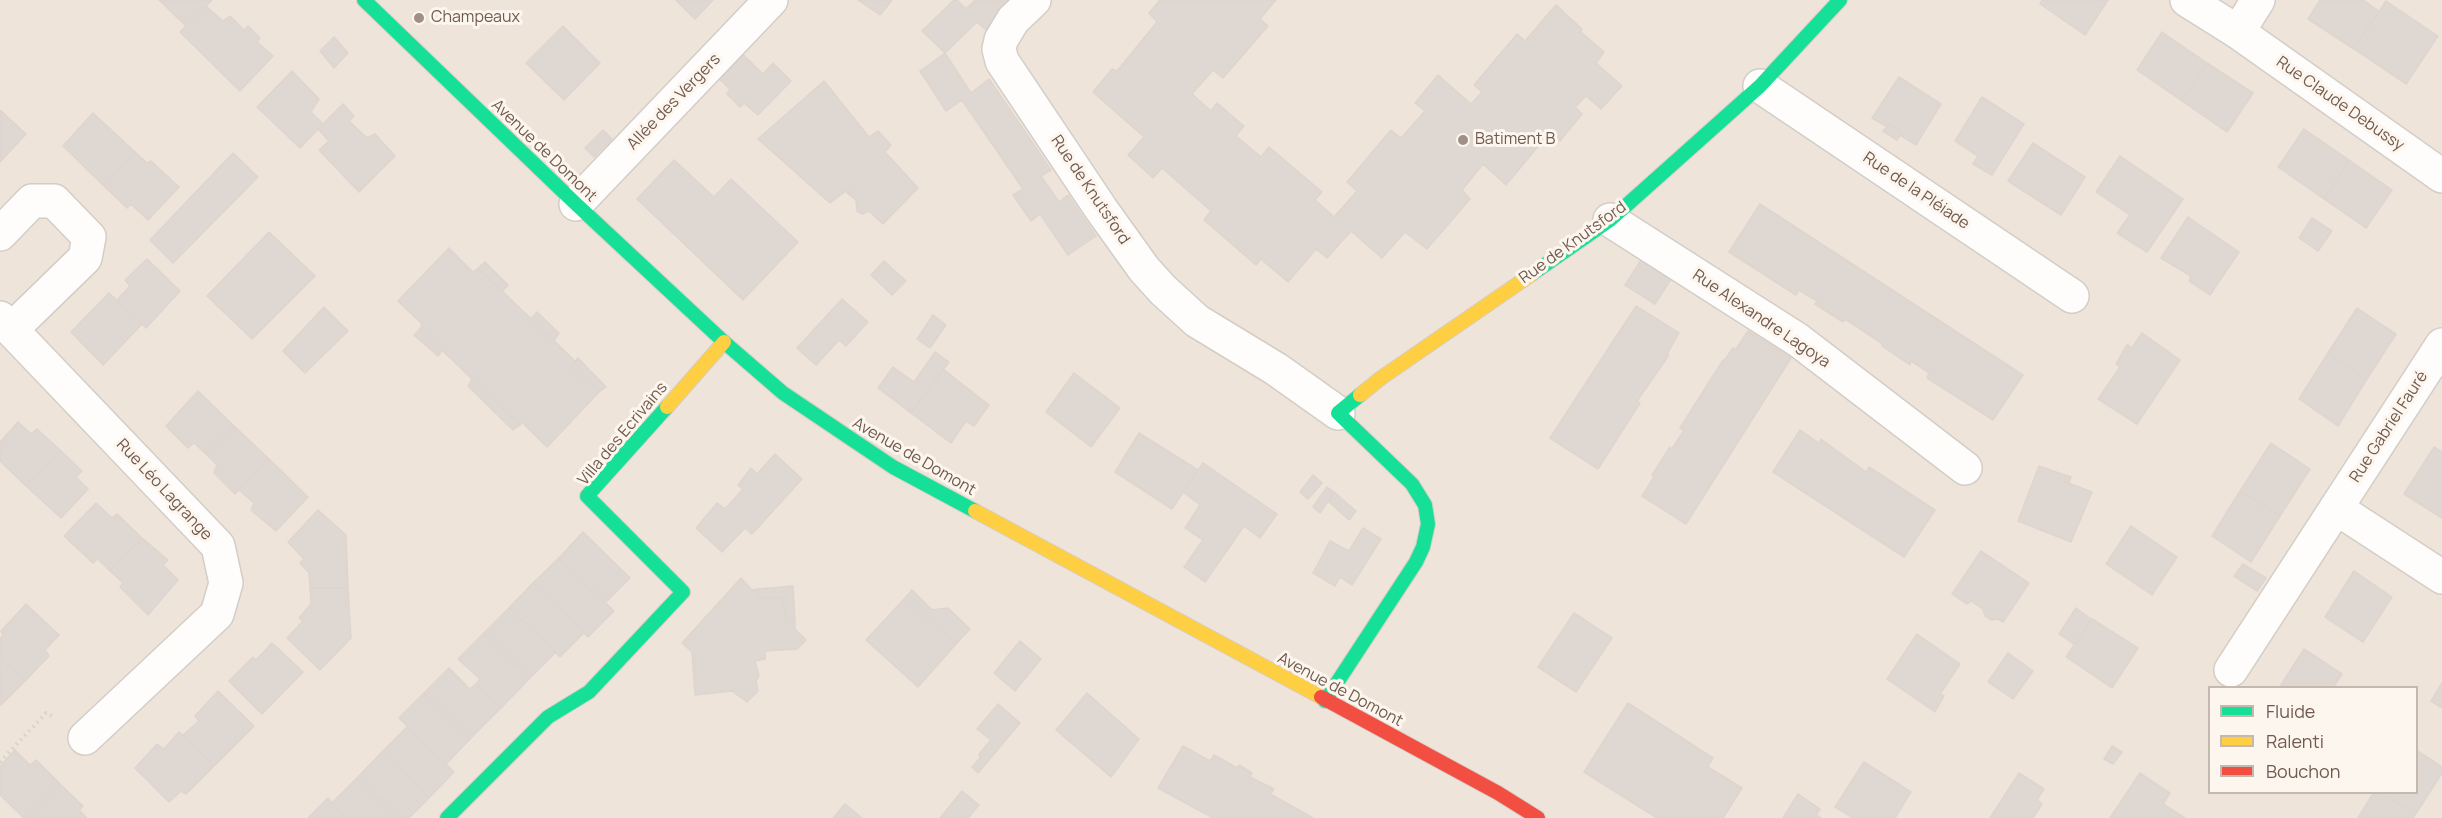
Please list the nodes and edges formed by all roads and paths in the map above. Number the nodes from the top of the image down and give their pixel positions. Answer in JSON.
{"nodes":[{"id":1,"x":364,"y":0,"type":"edge"},
{"id":2,"x":771,"y":0,"type":"edge"},
{"id":3,"x":1034,"y":0,"type":"edge"},
{"id":4,"x":1840,"y":0,"type":"edge"},
{"id":5,"x":2187,"y":0,"type":"edge"},
{"id":6,"x":2258,"y":0,"type":"edge"},
{"id":7,"x":2238,"y":32,"type":"junction"},
{"id":8,"x":1760,"y":86,"type":"junction"},
{"id":9,"x":2442,"y":176,"type":"edge"},
{"id":10,"x":576,"y":204,"type":"junction"},
{"id":11,"x":1610,"y":220,"type":"junction"},
{"id":12,"x":0,"y":234,"type":"edge"},
{"id":13,"x":2072,"y":296,"type":"dead end"},
{"id":14,"x":6,"y":324,"type":"edge"},
{"id":15,"x":724,"y":342,"type":"junction"},
{"id":16,"x":2442,"y":345,"type":"edge"},
{"id":17,"x":1338,"y":412,"type":"junction"},
{"id":18,"x":1965,"y":468,"type":"dead end"},
{"id":19,"x":2336,"y":508,"type":"junction"},
{"id":20,"x":2442,"y":577,"type":"edge"},
{"id":21,"x":2231,"y":670,"type":"dead end"},
{"id":22,"x":1325,"y":701,"type":"junction"},
{"id":23,"x":85,"y":738,"type":"joint"},
{"id":24,"x":0,"y":762,"type":"edge"},
{"id":25,"x":447,"y":818,"type":"edge"},
{"id":26,"x":1538,"y":818,"type":"edge"}],
"edges":[{"from":1,"to":10,"type":"street","name":"Avenue de Domont"},
{"from":2,"to":10,"type":"street","name":"Allée des Vergers"},
{"from":3,"to":17,"type":"street","name":"Rue de Knutsford"},
{"from":4,"to":8,"type":"street","name":"Rue de Knutsford"},
{"from":5,"to":7,"type":"street","name":"Rue Claude Debussy"},
{"from":6,"to":7,"type":"street"},
{"from":7,"to":9,"type":"street","name":"Rue Claude Debussy"},
{"from":8,"to":11,"type":"street","name":"Rue de Knutsford"},
{"from":8,"to":13,"type":"street","name":"Rue de la Pléiade"},
{"from":10,"to":15,"type":"street","name":"Avenue de Domont"},
{"from":11,"to":17,"type":"street","name":"Rue de Knutsford"},
{"from":11,"to":18,"type":"street","name":"Rue Alexandre Lagoya"},
{"from":12,"to":14,"type":"street","name":"Rue Léo Lagrange"},
{"from":14,"to":23,"type":"street","name":"Rue Léo Lagrange"},
{"from":15,"to":22,"type":"street","name":"Avenue de Domont"},
{"from":15,"to":25,"type":"street","name":"Villa des Ecrivains"},
{"from":16,"to":19,"type":"street","name":"Rue Gabriel Fauré"},
{"from":17,"to":22,"type":"street","name":"Rue de Knutsford"},
{"from":19,"to":20,"type":"street"},
{"from":19,"to":21,"type":"street","name":"Rue Gabriel Fauré"},
{"from":22,"to":26,"type":"street","name":"Avenue de Domont"},
{"from":23,"to":24,"type":"path"}]}
